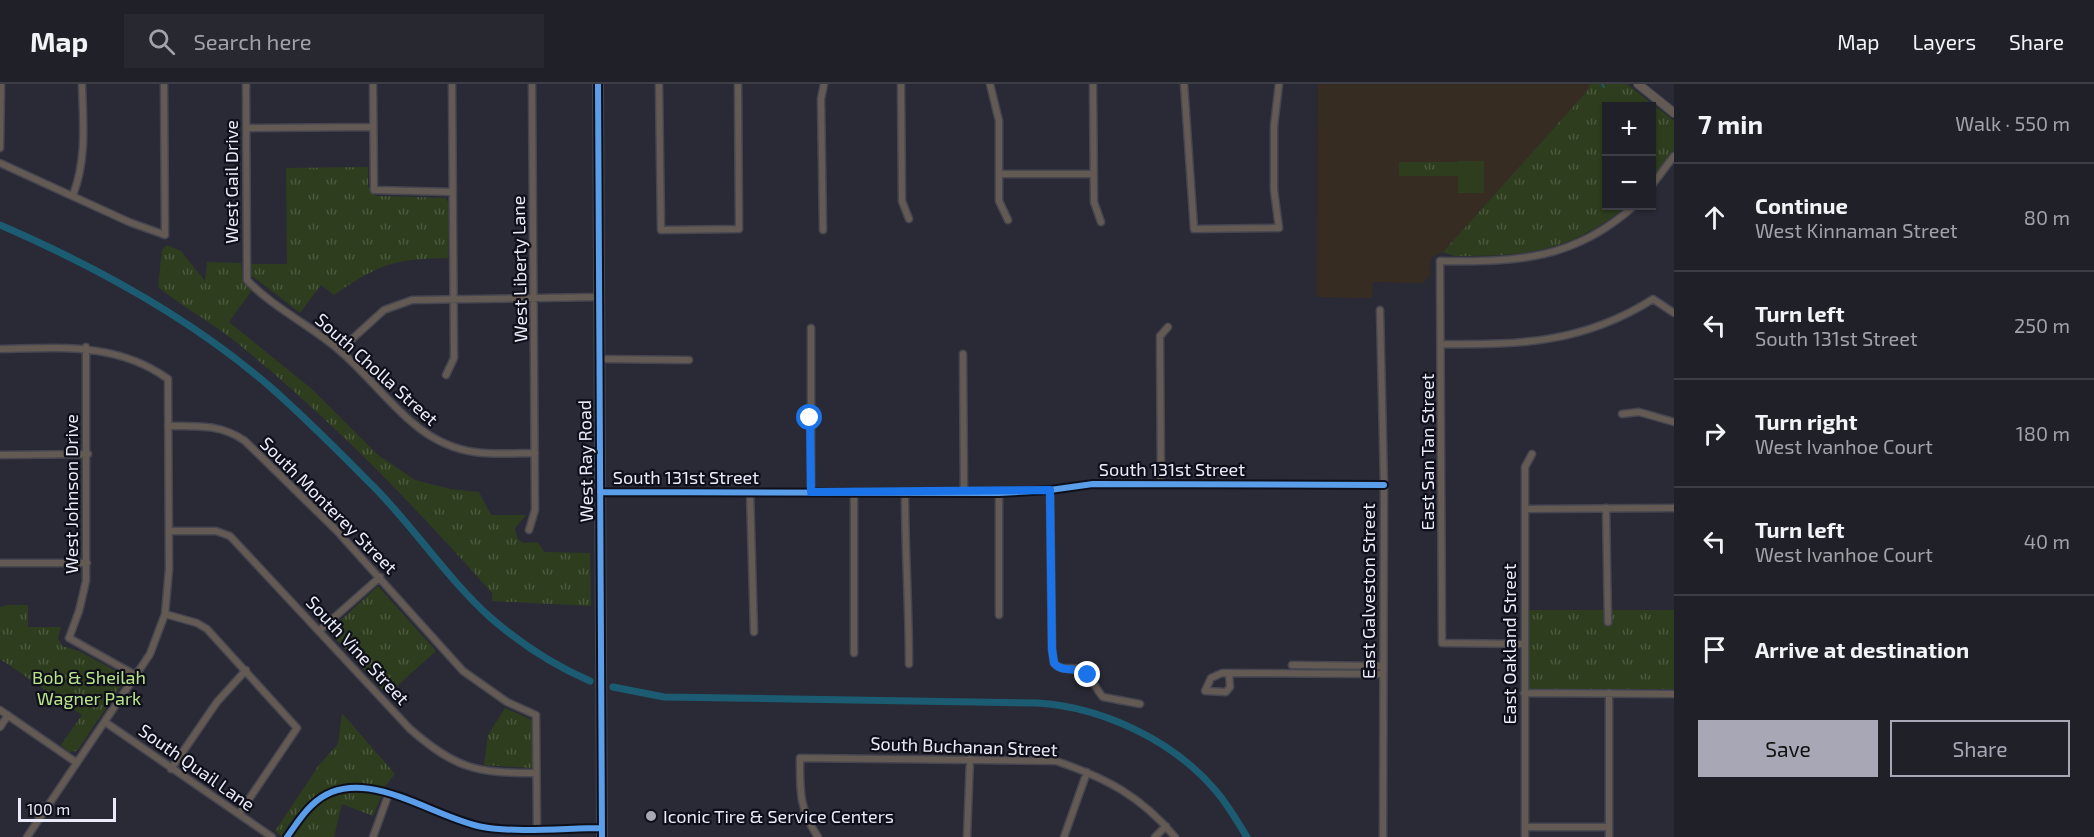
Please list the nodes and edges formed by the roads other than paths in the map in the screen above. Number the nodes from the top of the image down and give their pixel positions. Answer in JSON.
{"nodes":[{"id":1,"x":1,"y":84,"type":"edge"},
{"id":2,"x":82,"y":84,"type":"edge"},
{"id":3,"x":164,"y":84,"type":"edge"},
{"id":4,"x":246,"y":84,"type":"edge"},
{"id":5,"x":373,"y":84,"type":"edge"},
{"id":6,"x":452,"y":84,"type":"edge"},
{"id":7,"x":532,"y":84,"type":"edge"},
{"id":8,"x":598,"y":84,"type":"edge"},
{"id":9,"x":659,"y":84,"type":"edge"},
{"id":10,"x":738,"y":84,"type":"edge"},
{"id":11,"x":824,"y":84,"type":"edge"},
{"id":12,"x":901,"y":84,"type":"edge"},
{"id":13,"x":990,"y":84,"type":"edge"},
{"id":14,"x":1093,"y":84,"type":"edge"},
{"id":15,"x":1184,"y":84,"type":"edge"},
{"id":16,"x":1279,"y":84,"type":"edge"},
{"id":17,"x":1638,"y":84,"type":"edge"},
{"id":18,"x":1674,"y":113,"type":"edge"},
{"id":19,"x":373,"y":127,"type":"junction"},
{"id":20,"x":246,"y":128,"type":"junction"},
{"id":21,"x":0,"y":148,"type":"edge"},
{"id":22,"x":1674,"y":156,"type":"edge"},
{"id":23,"x":0,"y":163,"type":"edge"},
{"id":24,"x":1000,"y":174,"type":"junction"},
{"id":25,"x":1093,"y":174,"type":"junction"},
{"id":26,"x":1656,"y":180,"type":"edge"},
{"id":27,"x":453,"y":192,"type":"junction"},
{"id":28,"x":73,"y":195,"type":"junction"},
{"id":29,"x":1629,"y":210,"type":"edge"},
{"id":30,"x":909,"y":219,"type":"dead end"},
{"id":31,"x":1008,"y":220,"type":"dead end"},
{"id":32,"x":1101,"y":222,"type":"dead end"},
{"id":33,"x":823,"y":230,"type":"dead end"},
{"id":34,"x":247,"y":280,"type":"joint"},
{"id":35,"x":598,"y":297,"type":"junction"},
{"id":36,"x":535,"y":298,"type":"junction"},
{"id":37,"x":453,"y":299,"type":"junction"},
{"id":38,"x":1380,"y":310,"type":"dead end"},
{"id":39,"x":1674,"y":313,"type":"edge"},
{"id":40,"x":1168,"y":327,"type":"dead end"},
{"id":41,"x":811,"y":328,"type":"dead end"},
{"id":42,"x":1442,"y":344,"type":"junction"},
{"id":43,"x":86,"y":347,"type":"junction"},
{"id":44,"x":0,"y":349,"type":"edge"},
{"id":45,"x":340,"y":350,"type":"junction"},
{"id":46,"x":963,"y":354,"type":"dead end"},
{"id":47,"x":599,"y":359,"type":"junction"},
{"id":48,"x":688,"y":360,"type":"dead end"},
{"id":49,"x":446,"y":375,"type":"dead end"},
{"id":50,"x":1622,"y":414,"type":"dead end"},
{"id":51,"x":1674,"y":422,"type":"edge"},
{"id":52,"x":168,"y":426,"type":"junction"},
{"id":53,"x":88,"y":453,"type":"junction"},
{"id":54,"x":535,"y":453,"type":"junction"},
{"id":55,"x":1532,"y":453,"type":"dead end"},
{"id":56,"x":0,"y":455,"type":"edge"},
{"id":57,"x":1161,"y":483,"type":"junction"},
{"id":58,"x":1384,"y":484,"type":"junction"},
{"id":59,"x":1050,"y":490,"type":"junction"},
{"id":60,"x":600,"y":492,"type":"junction"},
{"id":61,"x":750,"y":492,"type":"junction"},
{"id":62,"x":811,"y":492,"type":"junction"},
{"id":63,"x":854,"y":492,"type":"junction"},
{"id":64,"x":905,"y":492,"type":"junction"},
{"id":65,"x":964,"y":493,"type":"junction"},
{"id":66,"x":999,"y":493,"type":"junction"},
{"id":67,"x":1606,"y":508,"type":"junction"},
{"id":68,"x":1674,"y":508,"type":"edge"},
{"id":69,"x":1525,"y":509,"type":"junction"},
{"id":70,"x":529,"y":530,"type":"dead end"},
{"id":71,"x":169,"y":531,"type":"junction"},
{"id":72,"x":0,"y":562,"type":"edge"},
{"id":73,"x":87,"y":563,"type":"junction"},
{"id":74,"x":380,"y":577,"type":"junction"},
{"id":75,"x":165,"y":614,"type":"junction"},
{"id":76,"x":999,"y":615,"type":"dead end"},
{"id":77,"x":1608,"y":622,"type":"dead end"},
{"id":78,"x":320,"y":630,"type":"junction"},
{"id":79,"x":754,"y":632,"type":"dead end"},
{"id":80,"x":1524,"y":644,"type":"junction"},
{"id":81,"x":854,"y":653,"type":"dead end"},
{"id":82,"x":909,"y":664,"type":"dead end"},
{"id":83,"x":1292,"y":665,"type":"dead end"},
{"id":84,"x":1382,"y":666,"type":"junction"},
{"id":85,"x":246,"y":670,"type":"junction"},
{"id":86,"x":1229,"y":674,"type":"dead end"},
{"id":87,"x":1382,"y":674,"type":"junction"},
{"id":88,"x":136,"y":676,"type":"junction"},
{"id":89,"x":1524,"y":693,"type":"junction"},
{"id":90,"x":1609,"y":693,"type":"junction"},
{"id":91,"x":1674,"y":694,"type":"edge"},
{"id":92,"x":1140,"y":704,"type":"dead end"},
{"id":93,"x":0,"y":710,"type":"edge"},
{"id":94,"x":8,"y":715,"type":"junction"},
{"id":95,"x":105,"y":722,"type":"junction"},
{"id":96,"x":0,"y":727,"type":"edge"},
{"id":97,"x":970,"y":759,"type":"junction"},
{"id":98,"x":77,"y":762,"type":"junction"},
{"id":99,"x":171,"y":769,"type":"junction"},
{"id":100,"x":1087,"y":772,"type":"junction"},
{"id":101,"x":536,"y":773,"type":"junction"},
{"id":102,"x":388,"y":793,"type":"junction"},
{"id":103,"x":239,"y":814,"type":"junction"},
{"id":104,"x":1166,"y":826,"type":"junction"},
{"id":105,"x":1525,"y":827,"type":"junction"},
{"id":106,"x":1609,"y":827,"type":"junction"},
{"id":107,"x":537,"y":828,"type":"junction"},
{"id":108,"x":602,"y":832,"type":"edge"},
{"id":109,"x":27,"y":837,"type":"edge"},
{"id":110,"x":272,"y":837,"type":"edge"},
{"id":111,"x":287,"y":837,"type":"edge"},
{"id":112,"x":373,"y":837,"type":"edge"},
{"id":113,"x":818,"y":837,"type":"edge"},
{"id":114,"x":967,"y":837,"type":"edge"},
{"id":115,"x":1064,"y":837,"type":"edge"},
{"id":116,"x":1155,"y":837,"type":"edge"},
{"id":117,"x":1175,"y":837,"type":"edge"},
{"id":118,"x":1383,"y":837,"type":"edge"},
{"id":119,"x":1525,"y":837,"type":"edge"},
{"id":120,"x":1609,"y":837,"type":"edge"}],
"edges":[{"from":1,"to":21,"type":"street"},
{"from":2,"to":28,"type":"street"},
{"from":3,"to":28,"type":"street"},
{"from":4,"to":20,"type":"street","name":"West Gail Drive"},
{"from":5,"to":19,"type":"street"},
{"from":6,"to":27,"type":"street"},
{"from":7,"to":36,"type":"street","name":"West Liberty Lane"},
{"from":8,"to":35,"type":"main road","name":"West Ray Road"},
{"from":9,"to":10,"type":"street"},
{"from":11,"to":33,"type":"street"},
{"from":12,"to":30,"type":"street"},
{"from":13,"to":24,"type":"street"},
{"from":14,"to":25,"type":"street"},
{"from":15,"to":16,"type":"street"},
{"from":17,"to":18,"type":"street"},
{"from":19,"to":20,"type":"street"},
{"from":19,"to":27,"type":"street"},
{"from":20,"to":34,"type":"street","name":"West Gail Drive"},
{"from":22,"to":26,"type":"street"},
{"from":23,"to":28,"type":"street"},
{"from":24,"to":25,"type":"street"},
{"from":24,"to":31,"type":"street"},
{"from":25,"to":32,"type":"street"},
{"from":27,"to":37,"type":"street"},
{"from":29,"to":42,"type":"street","name":"East San Tan Street"},
{"from":34,"to":45,"type":"street","name":"South Cholla Street"},
{"from":35,"to":36,"type":"street"},
{"from":35,"to":47,"type":"main road","name":"West Ray Road"},
{"from":36,"to":37,"type":"street"},
{"from":36,"to":54,"type":"street","name":"West Liberty Lane"},
{"from":37,"to":45,"type":"street"},
{"from":37,"to":49,"type":"street"},
{"from":38,"to":58,"type":"street","name":"East Galveston Street"},
{"from":39,"to":42,"type":"street"},
{"from":40,"to":57,"type":"street"},
{"from":41,"to":62,"type":"street"},
{"from":42,"to":80,"type":"street","name":"East San Tan Street"},
{"from":43,"to":44,"type":"street"},
{"from":43,"to":52,"type":"street"},
{"from":43,"to":53,"type":"street","name":"West Johnson Drive"},
{"from":45,"to":54,"type":"street","name":"South Cholla Street"},
{"from":46,"to":65,"type":"street"},
{"from":47,"to":48,"type":"street"},
{"from":47,"to":60,"type":"main road","name":"West Ray Road"},
{"from":50,"to":51,"type":"street"},
{"from":52,"to":71,"type":"street"},
{"from":52,"to":74,"type":"street","name":"South Monterey Street"},
{"from":53,"to":56,"type":"street"},
{"from":53,"to":73,"type":"street","name":"West Johnson Drive"},
{"from":54,"to":70,"type":"street","name":"West Liberty Lane"},
{"from":55,"to":69,"type":"street","name":"East Oakland Street"},
{"from":57,"to":58,"type":"street","name":"South 131st Street"},
{"from":57,"to":59,"type":"street","name":"South 131st Street"},
{"from":58,"to":84,"type":"street","name":"East Galveston Street"},
{"from":59,"to":66,"type":"street","name":"South 131st Street"},
{"from":59,"to":92,"type":"street"},
{"from":60,"to":61,"type":"street","name":"South 131st Street"},
{"from":60,"to":108,"type":"main road","name":"West Ray Road"},
{"from":61,"to":62,"type":"street","name":"South 131st Street"},
{"from":61,"to":79,"type":"street"},
{"from":62,"to":63,"type":"street","name":"South 131st Street"},
{"from":63,"to":64,"type":"street","name":"South 131st Street"},
{"from":63,"to":81,"type":"street"},
{"from":64,"to":65,"type":"street","name":"South 131st Street"},
{"from":64,"to":82,"type":"street"},
{"from":65,"to":66,"type":"street","name":"South 131st Street"},
{"from":66,"to":76,"type":"street"},
{"from":67,"to":68,"type":"street"},
{"from":67,"to":69,"type":"street"},
{"from":67,"to":77,"type":"street"},
{"from":69,"to":80,"type":"street","name":"East Oakland Street"},
{"from":71,"to":75,"type":"street"},
{"from":71,"to":78,"type":"street","name":"South Vine Street"},
{"from":72,"to":73,"type":"street"},
{"from":73,"to":88,"type":"street","name":"West Johnson Drive"},
{"from":74,"to":78,"type":"street"},
{"from":74,"to":101,"type":"street","name":"South Monterey Street"},
{"from":75,"to":85,"type":"street"},
{"from":75,"to":88,"type":"street"},
{"from":78,"to":101,"type":"street","name":"South Vine Street"},
{"from":80,"to":89,"type":"street","name":"East Oakland Street"},
{"from":83,"to":84,"type":"street"},
{"from":84,"to":87,"type":"street","name":"East Galveston Street"},
{"from":85,"to":99,"type":"street"},
{"from":85,"to":103,"type":"street"},
{"from":86,"to":87,"type":"street"},
{"from":87,"to":118,"type":"street","name":"East Galveston Street"},
{"from":88,"to":95,"type":"street"},
{"from":89,"to":90,"type":"street"},
{"from":89,"to":105,"type":"street","name":"East Oakland Street"},
{"from":90,"to":91,"type":"street"},
{"from":90,"to":106,"type":"street"},
{"from":93,"to":94,"type":"street"},
{"from":94,"to":96,"type":"street"},
{"from":94,"to":98,"type":"street"},
{"from":95,"to":98,"type":"street"},
{"from":95,"to":99,"type":"street","name":"South Quail Lane"},
{"from":97,"to":100,"type":"street","name":"South Buchanan Street"},
{"from":97,"to":113,"type":"street","name":"South Buchanan Street"},
{"from":97,"to":114,"type":"street"},
{"from":98,"to":109,"type":"street"},
{"from":99,"to":103,"type":"street","name":"South Quail Lane"},
{"from":100,"to":104,"type":"street","name":"South Buchanan Street"},
{"from":100,"to":115,"type":"street"},
{"from":101,"to":107,"type":"street"},
{"from":102,"to":107,"type":"street"},
{"from":102,"to":111,"type":"street"},
{"from":102,"to":112,"type":"street"},
{"from":103,"to":110,"type":"street","name":"South Quail Lane"},
{"from":104,"to":116,"type":"street"},
{"from":104,"to":117,"type":"street","name":"South Buchanan Street"},
{"from":105,"to":106,"type":"street"},
{"from":105,"to":119,"type":"street","name":"East Oakland Street"},
{"from":106,"to":120,"type":"street"},
{"from":107,"to":108,"type":"street"}]}
